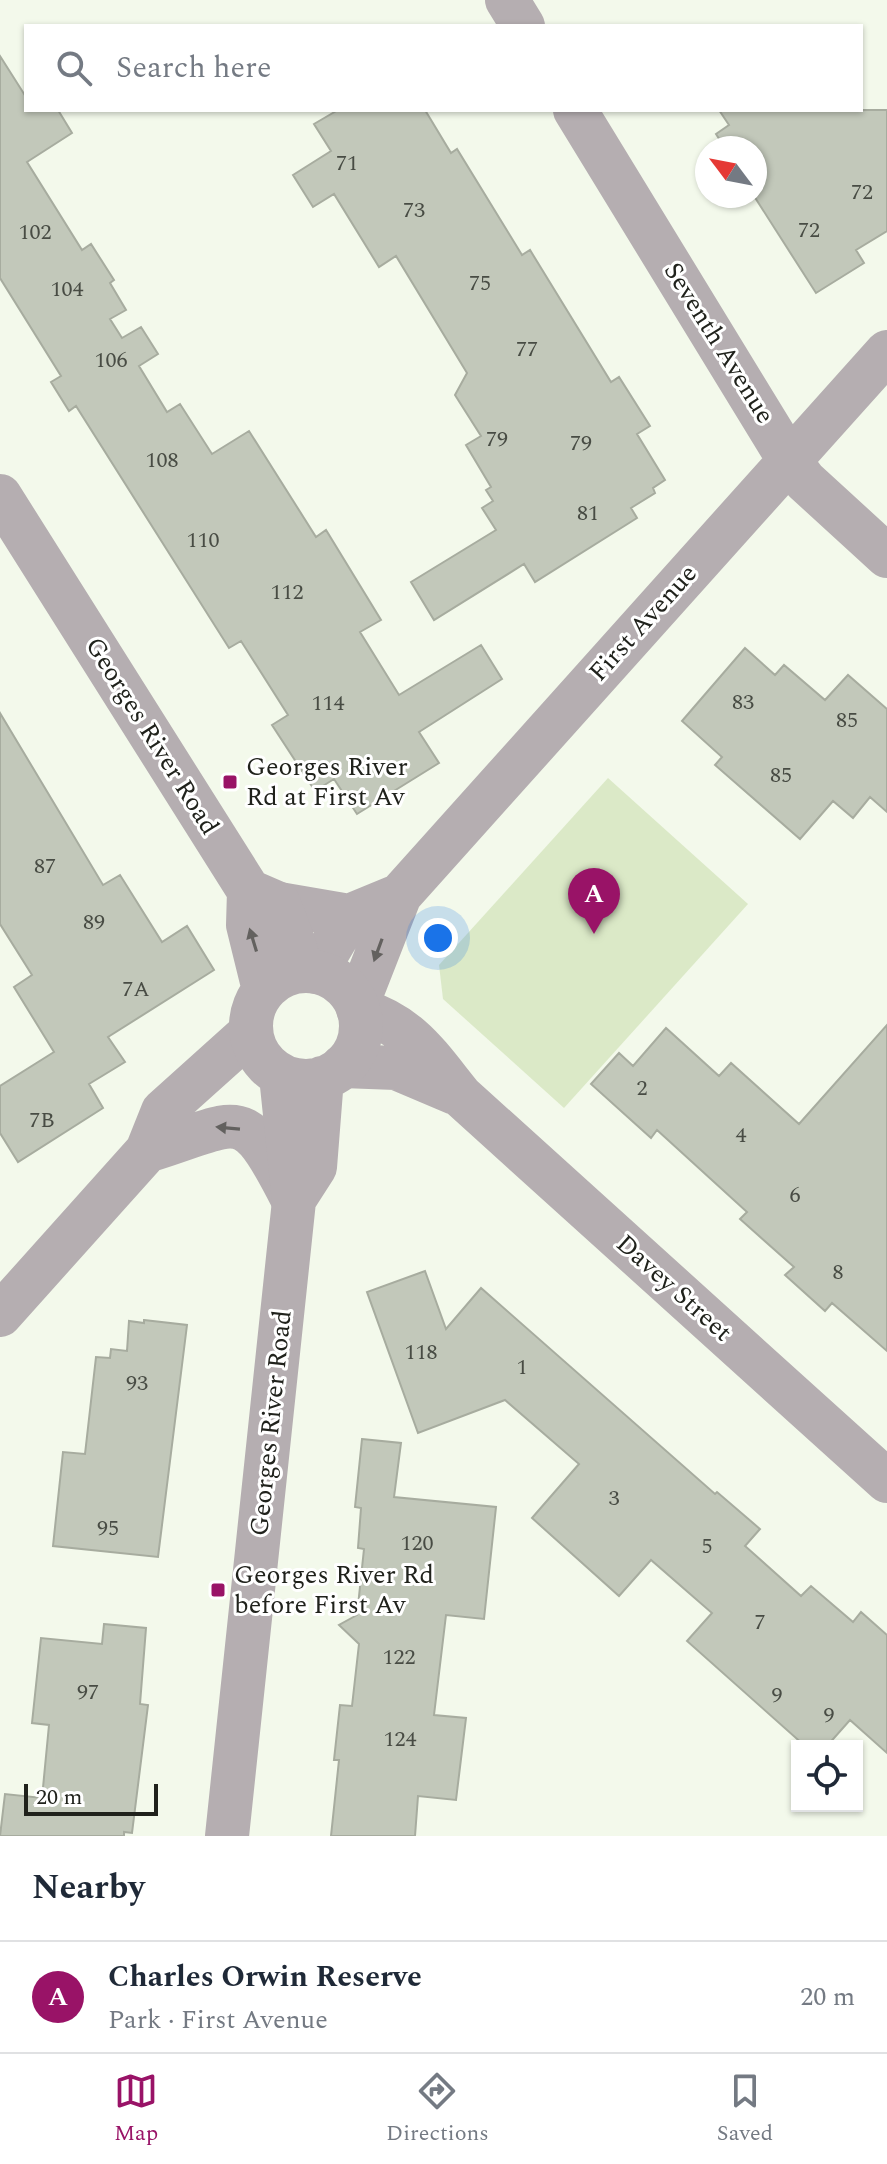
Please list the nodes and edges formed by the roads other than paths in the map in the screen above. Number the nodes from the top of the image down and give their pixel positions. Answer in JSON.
{"nodes":[{"id":1,"x":507,"y":0,"type":"edge"},
{"id":2,"x":522,"y":24,"type":"edge"},
{"id":3,"x":576,"y":112,"type":"edge"},
{"id":4,"x":887,"y":352,"type":"edge"},
{"id":5,"x":789,"y":460,"type":"junction"},
{"id":6,"x":0,"y":496,"type":"edge"},
{"id":7,"x":887,"y":556,"type":"edge"},
{"id":8,"x":400,"y":895,"type":"junction"},
{"id":9,"x":264,"y":898,"type":"junction"},
{"id":10,"x":349,"y":916,"type":"junction"},
{"id":11,"x":293,"y":978,"type":"junction"},
{"id":12,"x":358,"y":1007,"type":"junction"},
{"id":13,"x":251,"y":1032,"type":"junction"},
{"id":14,"x":316,"y":1073,"type":"junction"},
{"id":15,"x":461,"y":1096,"type":"junction"},
{"id":16,"x":147,"y":1151,"type":"junction"},
{"id":17,"x":294,"y":1201,"type":"junction"},
{"id":18,"x":0,"y":1315,"type":"edge"},
{"id":19,"x":887,"y":1481,"type":"edge"},
{"id":20,"x":227,"y":1836,"type":"edge"}],
"edges":[{"from":1,"to":2,"type":"street"},
{"from":3,"to":5,"type":"street","name":"Seventh Avenue"},
{"from":4,"to":5,"type":"street","name":"First Avenue"},
{"from":5,"to":7,"type":"street","name":"Seventh Avenue"},
{"from":5,"to":8,"type":"street","name":"First Avenue"},
{"from":6,"to":9,"type":"street","name":"Georges River Road"},
{"from":8,"to":10,"type":"street","name":"First Avenue"},
{"from":8,"to":12,"type":"street","name":"First Avenue","one_way":true},
{"from":9,"to":10,"type":"street"},
{"from":9,"to":11,"type":"street"},
{"from":10,"to":11,"type":"street"},
{"from":11,"to":12,"type":"street"},
{"from":11,"to":13,"type":"street"},
{"from":12,"to":14,"type":"street"},
{"from":12,"to":15,"type":"street","name":"Davey Street"},
{"from":13,"to":14,"type":"street"},
{"from":13,"to":16,"type":"street"},
{"from":14,"to":15,"type":"street","name":"Davey Street"},
{"from":14,"to":17,"type":"street","name":"Georges River Road"},
{"from":15,"to":19,"type":"street","name":"Davey Street"},
{"from":17,"to":16,"type":"street","one_way":true},
{"from":16,"to":18,"type":"street"},
{"from":17,"to":20,"type":"street","name":"Georges River Road"}]}
